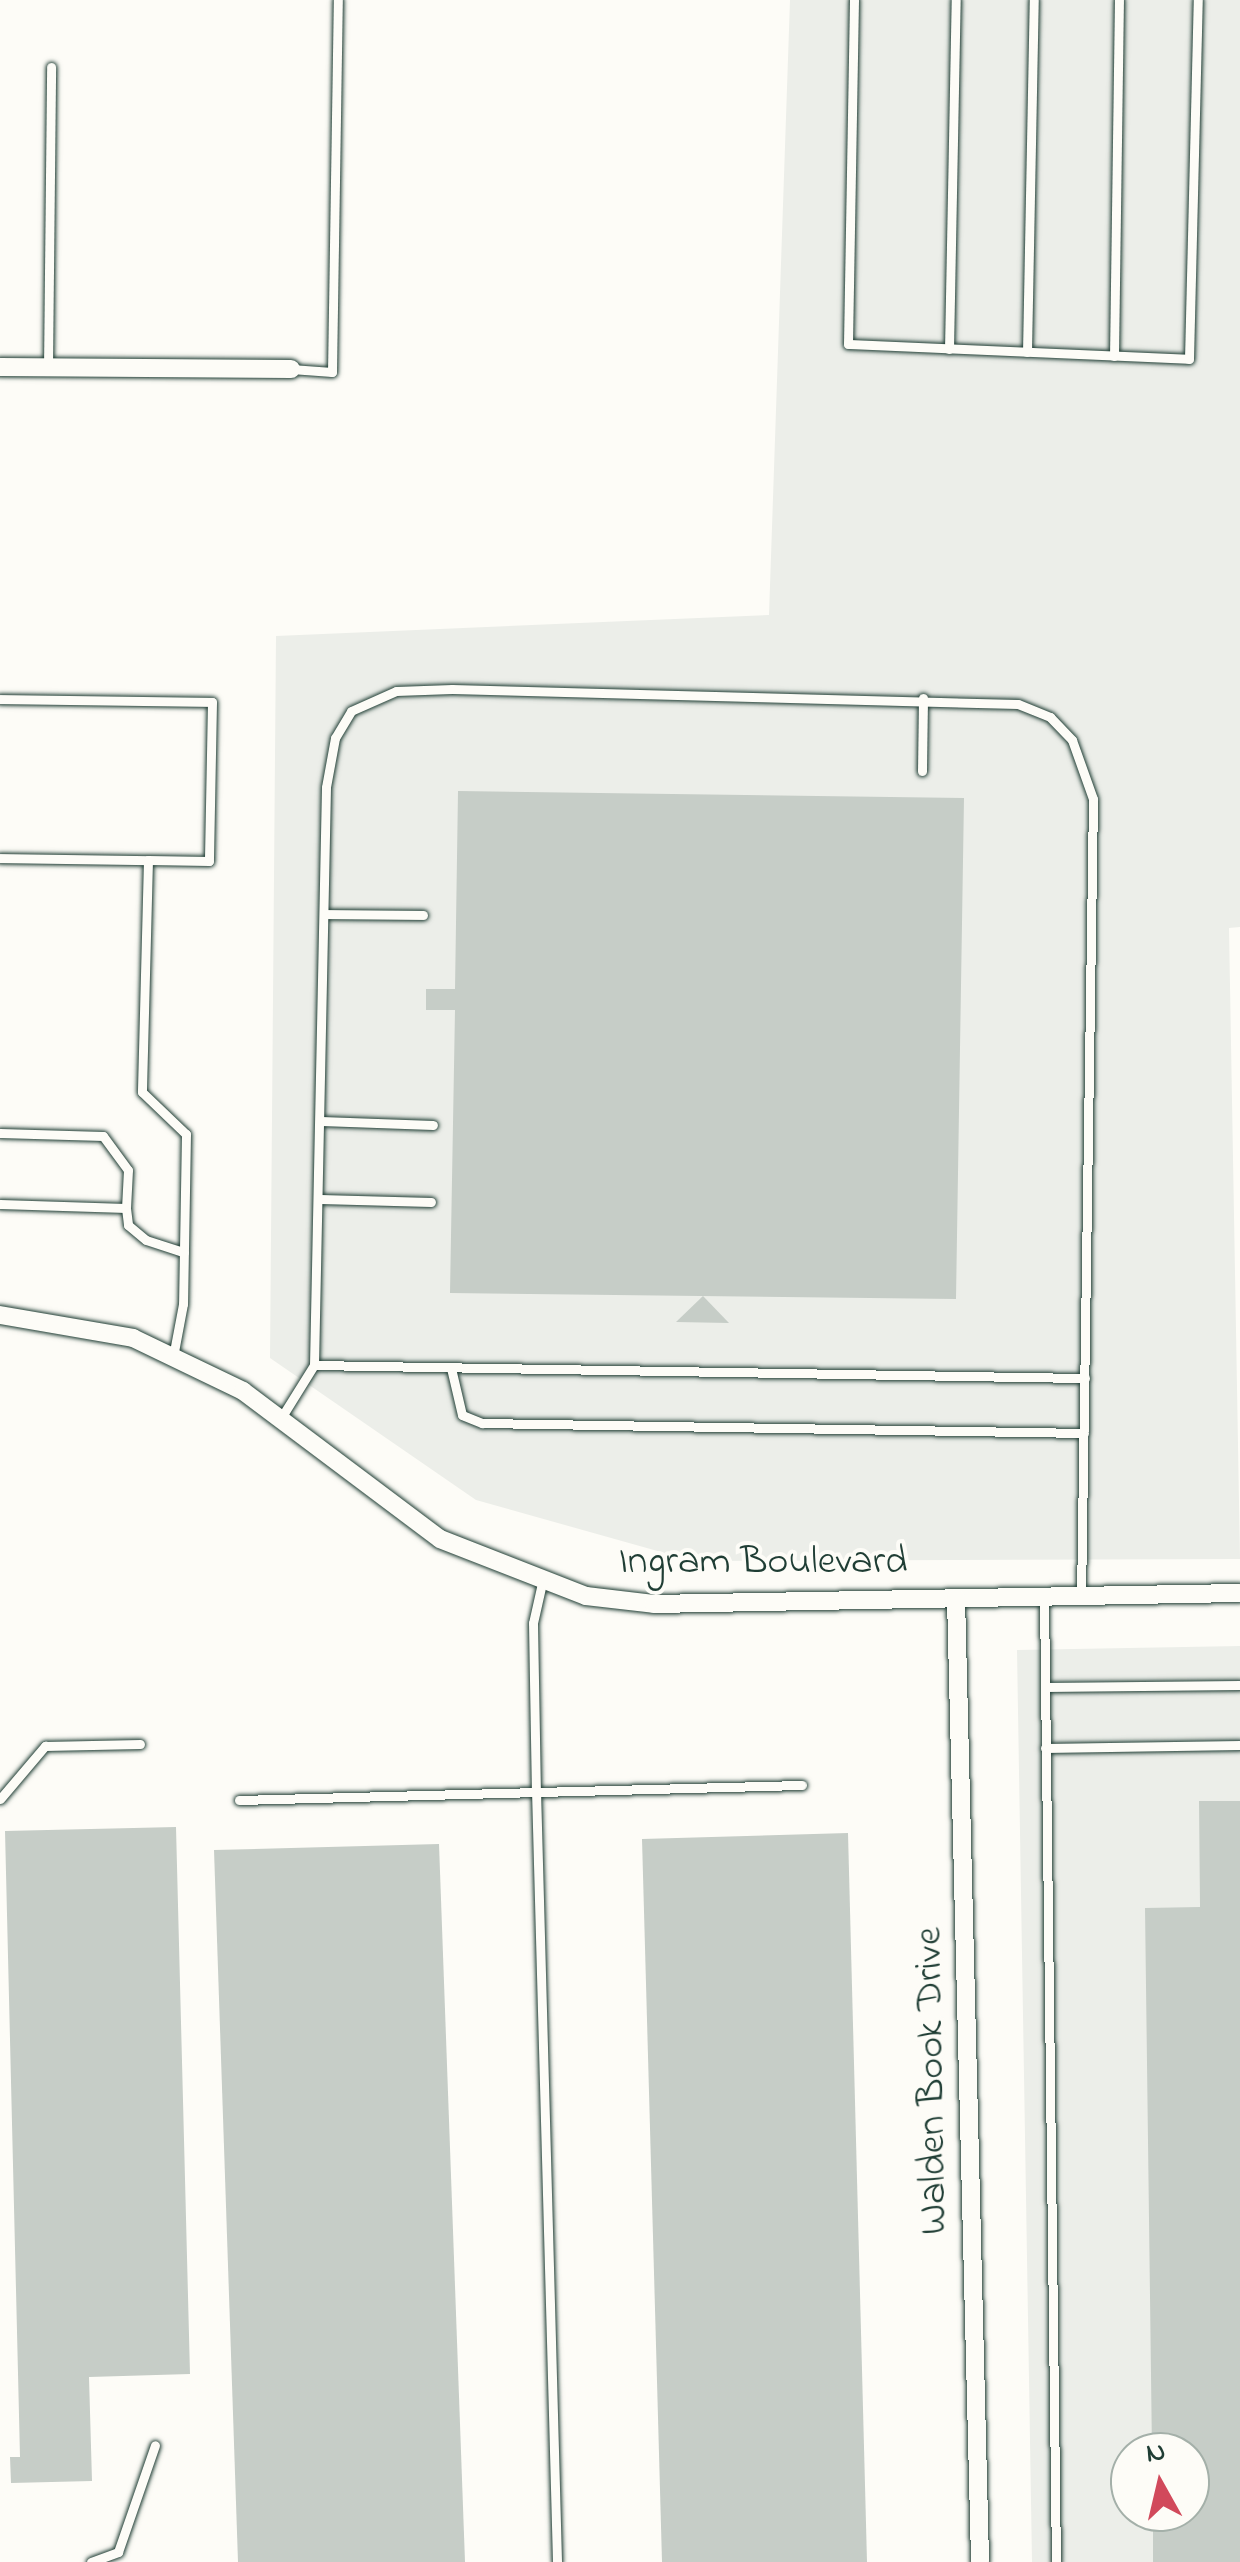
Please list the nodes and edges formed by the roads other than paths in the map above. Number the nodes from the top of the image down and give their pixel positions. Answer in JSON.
{"nodes":[{"id":1,"x":338,"y":0,"type":"edge"},
{"id":2,"x":854,"y":0,"type":"edge"},
{"id":3,"x":956,"y":0,"type":"edge"},
{"id":4,"x":1034,"y":0,"type":"edge"},
{"id":5,"x":1119,"y":0,"type":"edge"},
{"id":6,"x":1198,"y":0,"type":"edge"},
{"id":7,"x":51,"y":67,"type":"dead end"},
{"id":8,"x":949,"y":348,"type":"junction"},
{"id":9,"x":1027,"y":352,"type":"junction"},
{"id":10,"x":1114,"y":356,"type":"junction"},
{"id":11,"x":0,"y":367,"type":"edge"},
{"id":12,"x":48,"y":367,"type":"junction"},
{"id":13,"x":290,"y":369,"type":"joint"},
{"id":14,"x":923,"y":698,"type":"junction"},
{"id":15,"x":0,"y":699,"type":"edge"},
{"id":16,"x":922,"y":771,"type":"dead end"},
{"id":17,"x":0,"y":858,"type":"edge"},
{"id":18,"x":148,"y":860,"type":"junction"},
{"id":19,"x":324,"y":914,"type":"junction"},
{"id":20,"x":423,"y":916,"type":"dead end"},
{"id":21,"x":321,"y":1121,"type":"junction"},
{"id":22,"x":433,"y":1124,"type":"dead end"},
{"id":23,"x":0,"y":1133,"type":"edge"},
{"id":24,"x":320,"y":1199,"type":"junction"},
{"id":25,"x":431,"y":1202,"type":"dead end"},
{"id":26,"x":0,"y":1204,"type":"edge"},
{"id":27,"x":126,"y":1208,"type":"junction"},
{"id":28,"x":184,"y":1252,"type":"junction"},
{"id":29,"x":0,"y":1315,"type":"edge"},
{"id":30,"x":172,"y":1357,"type":"junction"},
{"id":31,"x":314,"y":1365,"type":"junction"},
{"id":32,"x":451,"y":1368,"type":"junction"},
{"id":33,"x":1084,"y":1378,"type":"junction"},
{"id":34,"x":280,"y":1421,"type":"junction"},
{"id":35,"x":1084,"y":1433,"type":"junction"},
{"id":36,"x":542,"y":1583,"type":"junction"},
{"id":37,"x":1240,"y":1593,"type":"edge"},
{"id":38,"x":1044,"y":1596,"type":"junction"},
{"id":39,"x":1081,"y":1596,"type":"junction"},
{"id":40,"x":956,"y":1598,"type":"junction"},
{"id":41,"x":1240,"y":1685,"type":"edge"},
{"id":42,"x":1045,"y":1687,"type":"junction"},
{"id":43,"x":140,"y":1744,"type":"dead end"},
{"id":44,"x":1240,"y":1745,"type":"edge"},
{"id":45,"x":1045,"y":1748,"type":"junction"},
{"id":46,"x":802,"y":1785,"type":"dead end"},
{"id":47,"x":536,"y":1790,"type":"junction"},
{"id":48,"x":0,"y":1799,"type":"edge"},
{"id":49,"x":239,"y":1800,"type":"dead end"},
{"id":50,"x":155,"y":2445,"type":"dead end"},
{"id":51,"x":91,"y":2562,"type":"edge"},
{"id":52,"x":557,"y":2562,"type":"edge"},
{"id":53,"x":980,"y":2562,"type":"edge"},
{"id":54,"x":1056,"y":2562,"type":"edge"}],
"edges":[{"from":1,"to":13,"type":"lane"},
{"from":2,"to":8,"type":"lane"},
{"from":3,"to":8,"type":"lane"},
{"from":4,"to":9,"type":"lane"},
{"from":5,"to":10,"type":"lane"},
{"from":6,"to":10,"type":"lane"},
{"from":7,"to":12,"type":"lane"},
{"from":8,"to":9,"type":"lane"},
{"from":9,"to":10,"type":"lane"},
{"from":11,"to":12,"type":"street"},
{"from":12,"to":13,"type":"street"},
{"from":14,"to":16,"type":"lane"},
{"from":14,"to":19,"type":"lane"},
{"from":14,"to":33,"type":"lane"},
{"from":15,"to":18,"type":"lane"},
{"from":17,"to":18,"type":"lane"},
{"from":18,"to":28,"type":"lane"},
{"from":19,"to":20,"type":"lane"},
{"from":19,"to":21,"type":"lane"},
{"from":21,"to":22,"type":"lane"},
{"from":21,"to":24,"type":"lane"},
{"from":23,"to":27,"type":"lane"},
{"from":24,"to":25,"type":"lane"},
{"from":24,"to":31,"type":"lane"},
{"from":26,"to":27,"type":"lane"},
{"from":27,"to":28,"type":"lane"},
{"from":28,"to":30,"type":"lane"},
{"from":29,"to":30,"type":"street","name":"Ingram Boulevard"},
{"from":30,"to":34,"type":"street","name":"Ingram Boulevard"},
{"from":31,"to":32,"type":"lane"},
{"from":31,"to":34,"type":"lane"},
{"from":32,"to":33,"type":"lane"},
{"from":32,"to":35,"type":"lane"},
{"from":33,"to":35,"type":"lane"},
{"from":34,"to":36,"type":"street","name":"Ingram Boulevard"},
{"from":35,"to":39,"type":"lane"},
{"from":36,"to":40,"type":"street","name":"Ingram Boulevard"},
{"from":36,"to":47,"type":"lane"},
{"from":37,"to":39,"type":"street","name":"Ingram Boulevard"},
{"from":38,"to":39,"type":"street","name":"Ingram Boulevard"},
{"from":38,"to":40,"type":"street","name":"Ingram Boulevard"},
{"from":38,"to":42,"type":"lane"},
{"from":40,"to":53,"type":"street","name":"Walden Book Drive"},
{"from":41,"to":42,"type":"lane"},
{"from":42,"to":45,"type":"lane"},
{"from":43,"to":48,"type":"lane"},
{"from":44,"to":45,"type":"lane"},
{"from":45,"to":54,"type":"lane"},
{"from":46,"to":47,"type":"lane"},
{"from":47,"to":49,"type":"lane"},
{"from":47,"to":52,"type":"lane"},
{"from":50,"to":51,"type":"lane"}]}
